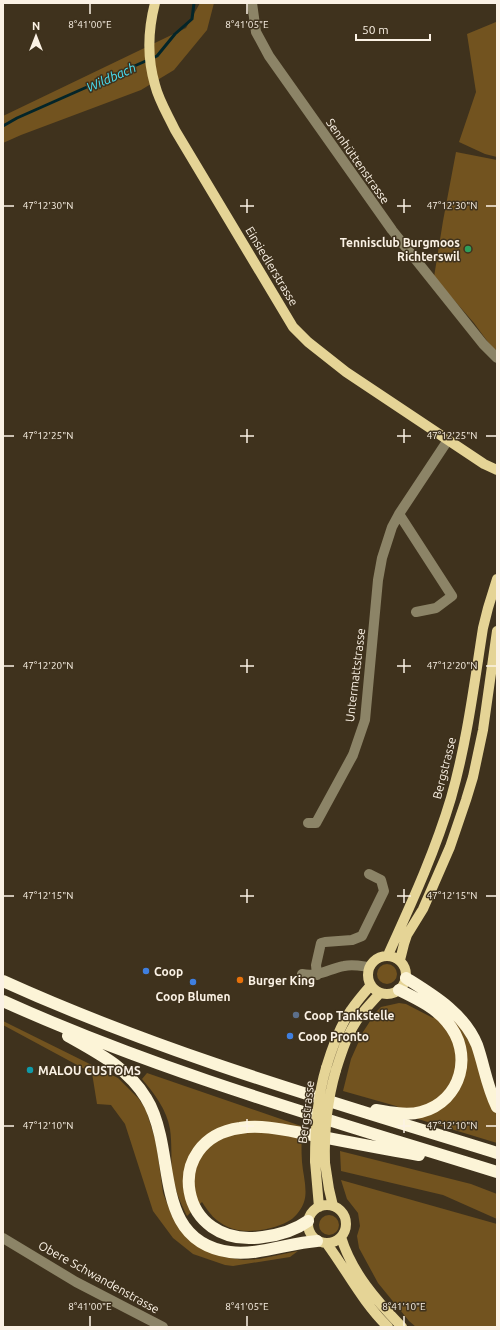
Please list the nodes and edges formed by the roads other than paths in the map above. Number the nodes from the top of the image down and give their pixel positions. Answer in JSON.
{"nodes":[{"id":1,"x":155,"y":3,"type":"edge"},
{"id":2,"x":252,"y":3,"type":"edge"},
{"id":3,"x":497,"y":358,"type":"edge"},
{"id":4,"x":448,"y":440,"type":"junction"},
{"id":5,"x":484,"y":464,"type":"junction"},
{"id":6,"x":497,"y":470,"type":"edge"},
{"id":7,"x":497,"y":478,"type":"edge"},
{"id":8,"x":399,"y":514,"type":"junction"},
{"id":9,"x":497,"y":579,"type":"edge"},
{"id":10,"x":416,"y":612,"type":"dead end"},
{"id":11,"x":497,"y":631,"type":"edge"},
{"id":12,"x":308,"y":823,"type":"dead end"},
{"id":13,"x":369,"y":874,"type":"dead end"},
{"id":14,"x":388,"y":955,"type":"junction"},
{"id":15,"x":400,"y":960,"type":"junction"},
{"id":16,"x":369,"y":967,"type":"junction"},
{"id":17,"x":302,"y":974,"type":"dead end"},
{"id":18,"x":317,"y":975,"type":"junction"},
{"id":19,"x":406,"y":978,"type":"junction"},
{"id":20,"x":3,"y":981,"type":"edge"},
{"id":21,"x":371,"y":986,"type":"junction"},
{"id":22,"x":399,"y":990,"type":"junction"},
{"id":23,"x":380,"y":993,"type":"junction"},
{"id":24,"x":4,"y":1001,"type":"edge"},
{"id":25,"x":331,"y":1069,"type":"junction"},
{"id":26,"x":345,"y":1107,"type":"junction"},
{"id":27,"x":497,"y":1107,"type":"edge"},
{"id":28,"x":497,"y":1154,"type":"edge"},
{"id":29,"x":320,"y":1162,"type":"junction"},
{"id":30,"x":479,"y":1167,"type":"junction"},
{"id":31,"x":497,"y":1172,"type":"edge"},
{"id":32,"x":333,"y":1206,"type":"junction"},
{"id":33,"x":319,"y":1207,"type":"junction"},
{"id":34,"x":308,"y":1221,"type":"junction"},
{"id":35,"x":3,"y":1238,"type":"edge"},
{"id":36,"x":341,"y":1238,"type":"junction"},
{"id":37,"x":322,"y":1242,"type":"junction"},
{"id":38,"x":163,"y":1327,"type":"edge"},
{"id":39,"x":388,"y":1327,"type":"edge"},
{"id":40,"x":402,"y":1327,"type":"edge"}],
"edges":[{"from":1,"to":4,"type":"main road","name":"Einsiedlerstrasse"},
{"from":2,"to":3,"type":"street","name":"Sennhüttenstrasse"},
{"from":4,"to":5,"type":"main road","name":"Einsiedlerstrasse"},
{"from":4,"to":8,"type":"street","name":"Untermattstrasse"},
{"from":5,"to":6,"type":"main road","name":"Einsiedlerstrasse"},
{"from":5,"to":7,"type":"main road","name":"Einsiedlerstrasse"},
{"from":8,"to":10,"type":"street"},
{"from":8,"to":12,"type":"street","name":"Untermattstrasse"},
{"from":9,"to":14,"type":"main road","name":"Bergstrasse"},
{"from":11,"to":15,"type":"main road"},
{"from":13,"to":18,"type":"street"},
{"from":14,"to":15,"type":"main road"},
{"from":14,"to":16,"type":"main road"},
{"from":15,"to":19,"type":"main road"},
{"from":16,"to":18,"type":"street"},
{"from":16,"to":21,"type":"main road"},
{"from":17,"to":18,"type":"street"},
{"from":19,"to":22,"type":"main road"},
{"from":19,"to":27,"type":"highway"},
{"from":20,"to":26,"type":"highway"},
{"from":21,"to":23,"type":"main road"},
{"from":21,"to":25,"type":"main road","name":"Bergstrasse"},
{"from":22,"to":23,"type":"main road"},
{"from":22,"to":26,"type":"highway"},
{"from":23,"to":25,"type":"main road","name":"Bergstrasse"},
{"from":24,"to":30,"type":"highway"},
{"from":24,"to":37,"type":"highway"},
{"from":25,"to":29,"type":"main road","name":"Bergstrasse","bridge":true},
{"from":26,"to":28,"type":"highway"},
{"from":29,"to":32,"type":"main road","name":"Bergstrasse"},
{"from":29,"to":33,"type":"main road","name":"Bergstrasse"},
{"from":30,"to":31,"type":"highway"},
{"from":30,"to":34,"type":"highway"},
{"from":32,"to":33,"type":"main road"},
{"from":32,"to":36,"type":"main road","name":"Bergstrasse"},
{"from":33,"to":34,"type":"main road"},
{"from":34,"to":37,"type":"main road"},
{"from":35,"to":38,"type":"street","name":"Obere Schwandenstrasse"},
{"from":36,"to":37,"type":"main road"},
{"from":36,"to":40,"type":"main road"},
{"from":37,"to":39,"type":"main road"}]}
